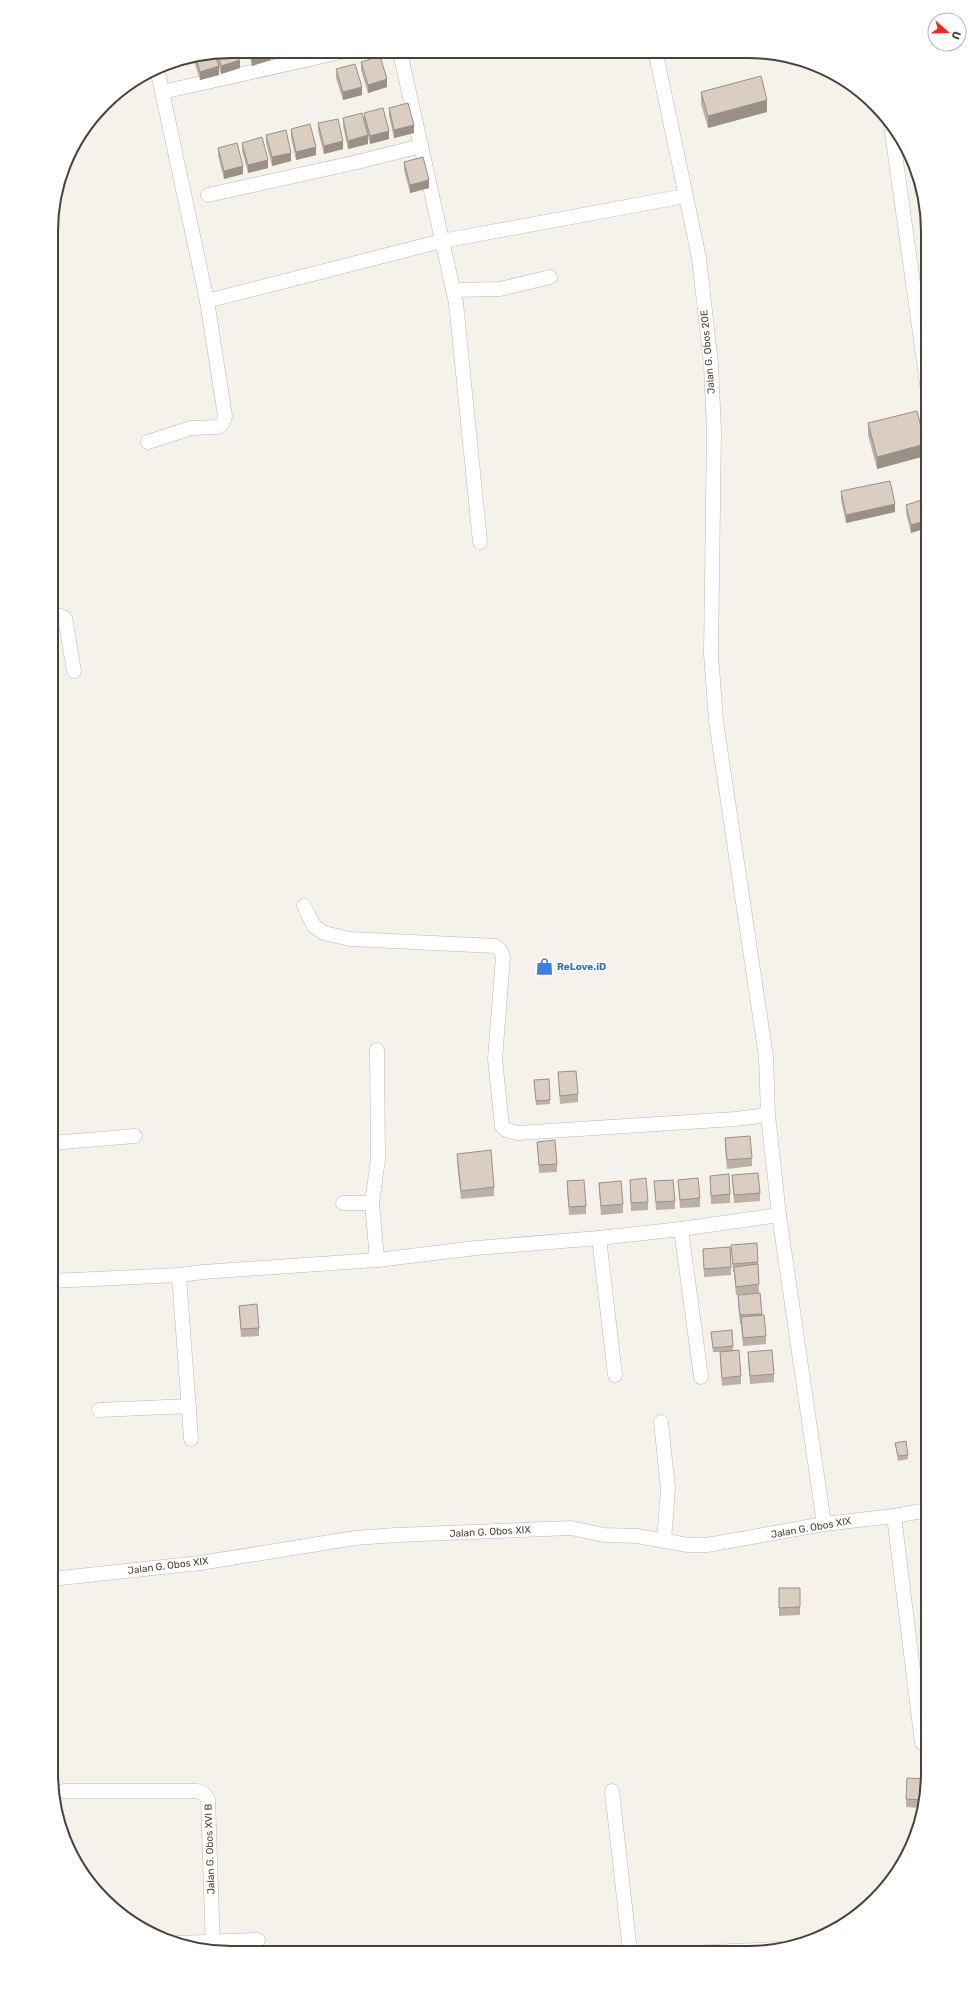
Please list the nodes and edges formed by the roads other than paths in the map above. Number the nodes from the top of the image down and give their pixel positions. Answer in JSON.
{"nodes":[{"id":1,"x":314,"y":58,"type":"edge"},
{"id":2,"x":401,"y":58,"type":"edge"},
{"id":3,"x":657,"y":58,"type":"edge"},
{"id":4,"x":158,"y":74,"type":"edge"},
{"id":5,"x":162,"y":92,"type":"junction"},
{"id":6,"x":893,"y":136,"type":"edge"},
{"id":7,"x":421,"y":146,"type":"junction"},
{"id":8,"x":208,"y":195,"type":"dead end"},
{"id":9,"x":685,"y":196,"type":"junction"},
{"id":10,"x":442,"y":241,"type":"junction"},
{"id":11,"x":550,"y":276,"type":"dead end"},
{"id":12,"x":453,"y":290,"type":"junction"},
{"id":13,"x":207,"y":301,"type":"junction"},
{"id":14,"x":921,"y":318,"type":"edge"},
{"id":15,"x":148,"y":442,"type":"dead end"},
{"id":16,"x":480,"y":542,"type":"dead end"},
{"id":17,"x":58,"y":616,"type":"edge"},
{"id":18,"x":74,"y":671,"type":"dead end"},
{"id":19,"x":304,"y":906,"type":"dead end"},
{"id":20,"x":376,"y":1050,"type":"dead end"},
{"id":21,"x":768,"y":1115,"type":"junction"},
{"id":22,"x":135,"y":1136,"type":"dead end"},
{"id":23,"x":58,"y":1142,"type":"edge"},
{"id":24,"x":343,"y":1203,"type":"dead end"},
{"id":25,"x":372,"y":1203,"type":"junction"},
{"id":26,"x":779,"y":1215,"type":"junction"},
{"id":27,"x":681,"y":1230,"type":"junction"},
{"id":28,"x":599,"y":1238,"type":"junction"},
{"id":29,"x":377,"y":1260,"type":"junction"},
{"id":30,"x":179,"y":1275,"type":"junction"},
{"id":31,"x":58,"y":1281,"type":"edge"},
{"id":32,"x":615,"y":1375,"type":"dead end"},
{"id":33,"x":701,"y":1377,"type":"dead end"},
{"id":34,"x":189,"y":1406,"type":"junction"},
{"id":35,"x":99,"y":1410,"type":"dead end"},
{"id":36,"x":661,"y":1422,"type":"dead end"},
{"id":37,"x":191,"y":1439,"type":"dead end"},
{"id":38,"x":921,"y":1511,"type":"edge"},
{"id":39,"x":894,"y":1516,"type":"junction"},
{"id":40,"x":824,"y":1524,"type":"junction"},
{"id":41,"x":664,"y":1541,"type":"junction"},
{"id":42,"x":58,"y":1578,"type":"edge"},
{"id":43,"x":921,"y":1735,"type":"edge"},
{"id":44,"x":64,"y":1791,"type":"dead end"},
{"id":45,"x":612,"y":1791,"type":"dead end"},
{"id":46,"x":258,"y":1940,"type":"dead end"},
{"id":47,"x":213,"y":1946,"type":"edge"},
{"id":48,"x":215,"y":1946,"type":"edge"},
{"id":49,"x":629,"y":1946,"type":"edge"}],
"edges":[{"from":1,"to":5,"type":"street"},
{"from":2,"to":7,"type":"street"},
{"from":3,"to":9,"type":"street","name":"Jalan G. Obos 20E"},
{"from":4,"to":5,"type":"street"},
{"from":5,"to":13,"type":"street"},
{"from":6,"to":14,"type":"street"},
{"from":7,"to":8,"type":"street"},
{"from":7,"to":10,"type":"street"},
{"from":9,"to":10,"type":"street"},
{"from":9,"to":21,"type":"street","name":"Jalan G. Obos 20E"},
{"from":10,"to":12,"type":"street"},
{"from":10,"to":13,"type":"street"},
{"from":11,"to":12,"type":"street"},
{"from":12,"to":16,"type":"street"},
{"from":13,"to":15,"type":"street"},
{"from":17,"to":18,"type":"street"},
{"from":19,"to":21,"type":"street"},
{"from":20,"to":25,"type":"street"},
{"from":21,"to":26,"type":"street","name":"Jalan G. Obos 20E"},
{"from":22,"to":23,"type":"street"},
{"from":24,"to":25,"type":"street"},
{"from":25,"to":29,"type":"street"},
{"from":26,"to":27,"type":"street"},
{"from":26,"to":40,"type":"street","name":"Jalan G. Obos 20E"},
{"from":27,"to":28,"type":"street"},
{"from":27,"to":33,"type":"street"},
{"from":28,"to":29,"type":"street"},
{"from":28,"to":32,"type":"street"},
{"from":29,"to":30,"type":"street"},
{"from":30,"to":31,"type":"street"},
{"from":30,"to":34,"type":"street"},
{"from":34,"to":35,"type":"street"},
{"from":34,"to":37,"type":"street"},
{"from":36,"to":41,"type":"street"},
{"from":38,"to":39,"type":"street","name":"Jalan G. Obos XIX"},
{"from":39,"to":40,"type":"street","name":"Jalan G. Obos XIX"},
{"from":39,"to":43,"type":"street"},
{"from":40,"to":41,"type":"street","name":"Jalan G. Obos XIX"},
{"from":41,"to":42,"type":"street","name":"Jalan G. Obos XIX"},
{"from":44,"to":47,"type":"street","name":"Jalan G. Obos XVI B"},
{"from":45,"to":49,"type":"street"},
{"from":46,"to":48,"type":"street"}]}
